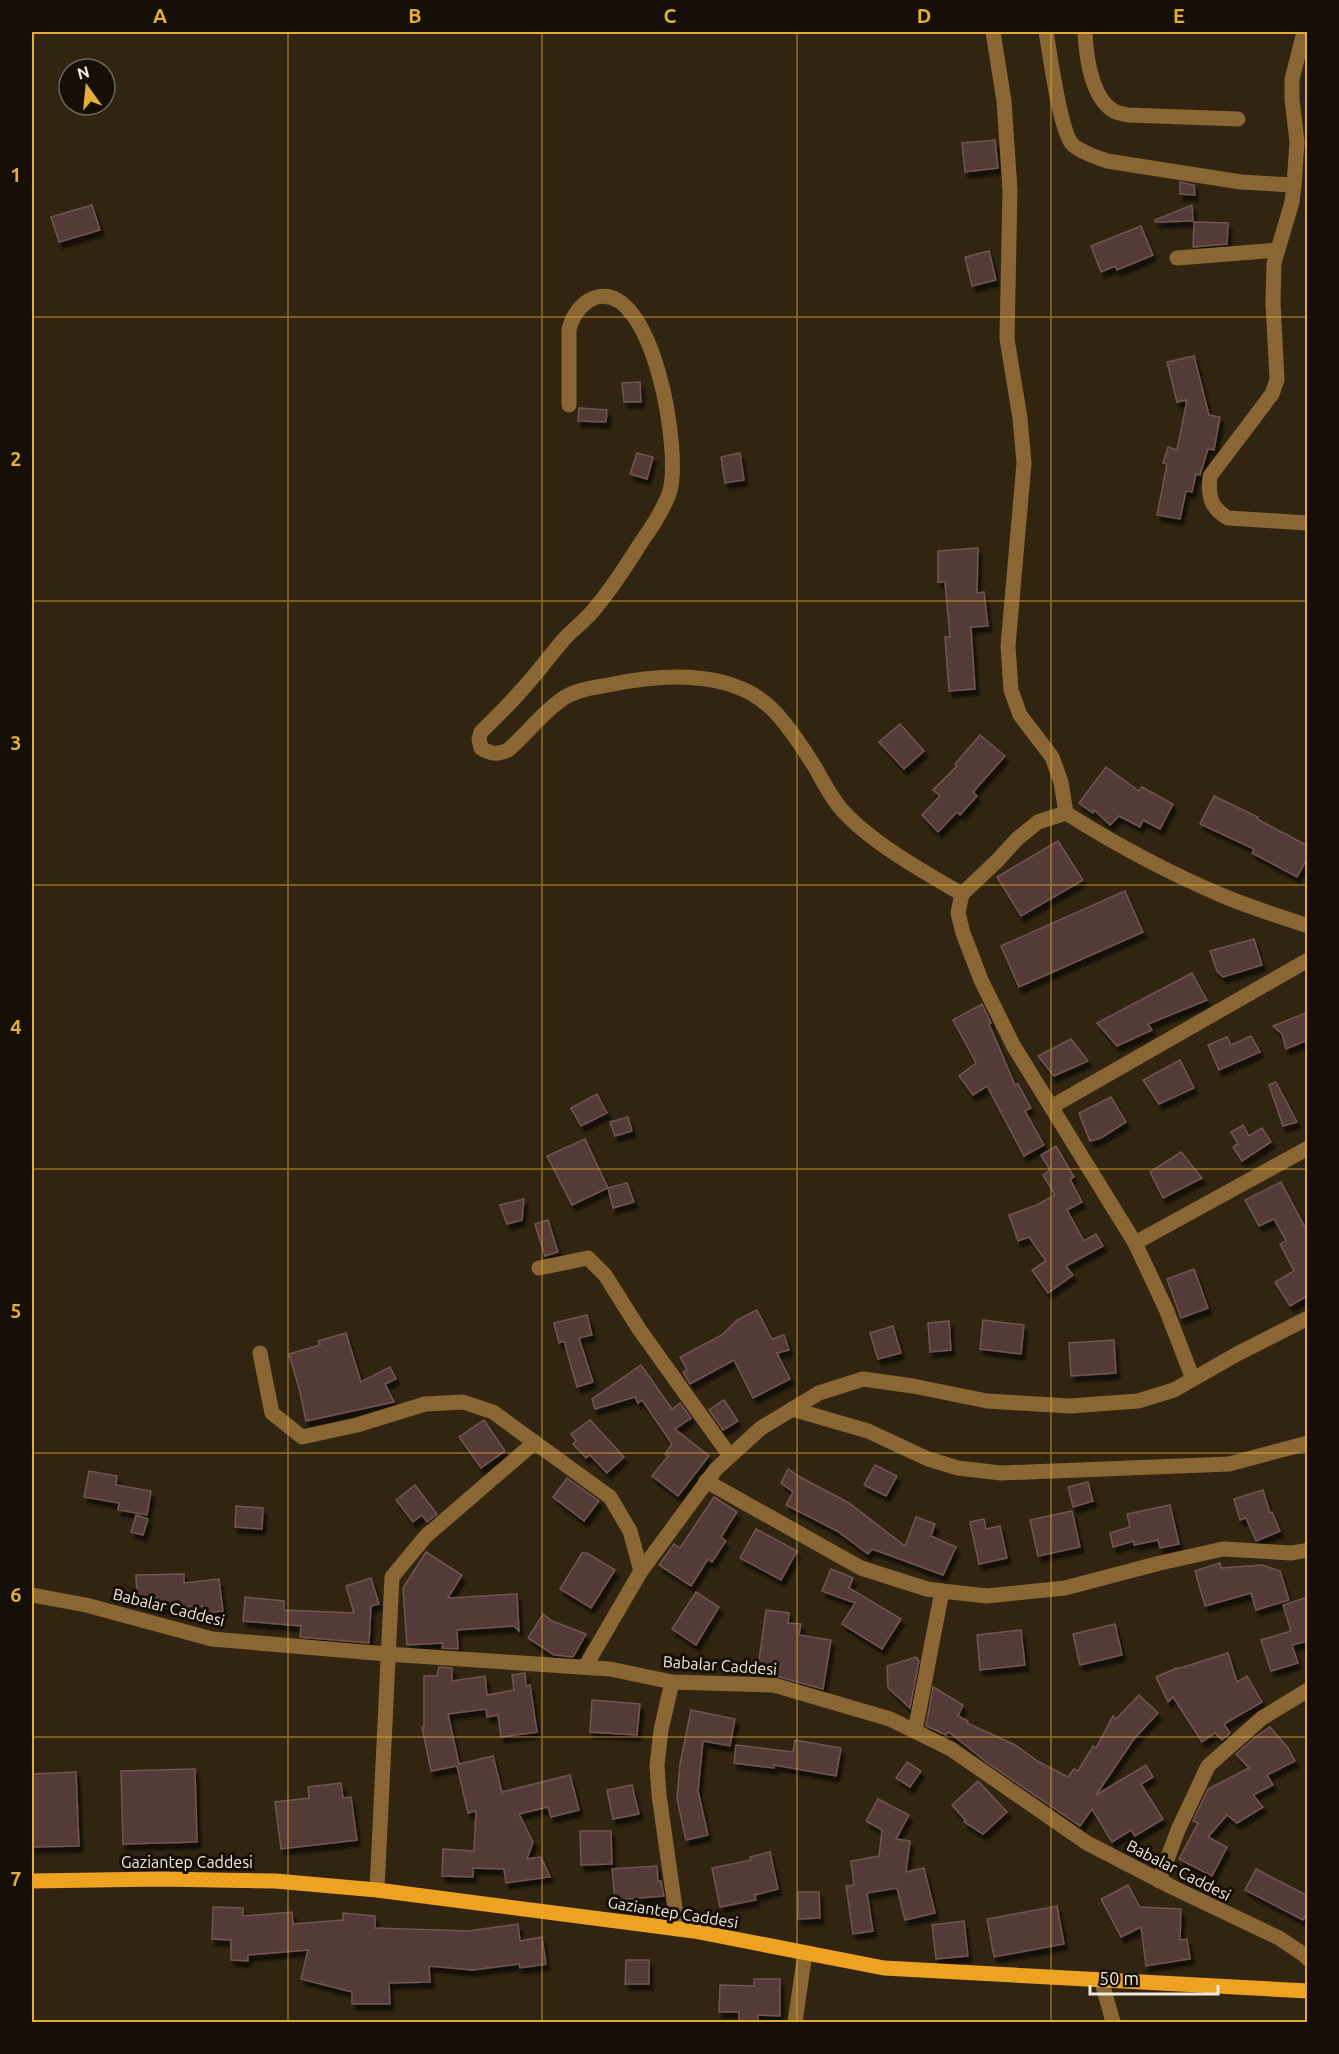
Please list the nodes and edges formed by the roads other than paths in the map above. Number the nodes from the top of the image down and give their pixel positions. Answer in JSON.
{"nodes":[{"id":1,"x":993,"y":32,"type":"edge"},
{"id":2,"x":1046,"y":32,"type":"edge"},
{"id":3,"x":1085,"y":32,"type":"edge"},
{"id":4,"x":1304,"y":32,"type":"edge"},
{"id":5,"x":1238,"y":119,"type":"dead end"},
{"id":6,"x":1294,"y":185,"type":"junction"},
{"id":7,"x":1277,"y":250,"type":"junction"},
{"id":8,"x":1177,"y":258,"type":"dead end"},
{"id":9,"x":569,"y":405,"type":"dead end"},
{"id":10,"x":1308,"y":523,"type":"edge"},
{"id":11,"x":1066,"y":813,"type":"junction"},
{"id":12,"x":962,"y":894,"type":"junction"},
{"id":13,"x":1308,"y":926,"type":"edge"},
{"id":14,"x":1308,"y":960,"type":"edge"},
{"id":15,"x":1052,"y":1107,"type":"junction"},
{"id":16,"x":1308,"y":1148,"type":"edge"},
{"id":17,"x":1135,"y":1243,"type":"junction"},
{"id":18,"x":539,"y":1268,"type":"dead end"},
{"id":19,"x":1308,"y":1318,"type":"edge"},
{"id":20,"x":260,"y":1353,"type":"dead end"},
{"id":21,"x":1193,"y":1379,"type":"junction"},
{"id":22,"x":792,"y":1409,"type":"junction"},
{"id":23,"x":535,"y":1442,"type":"junction"},
{"id":24,"x":1308,"y":1443,"type":"edge"},
{"id":25,"x":730,"y":1456,"type":"junction"},
{"id":26,"x":706,"y":1481,"type":"junction"},
{"id":27,"x":1308,"y":1550,"type":"edge"},
{"id":28,"x":641,"y":1571,"type":"junction"},
{"id":29,"x":942,"y":1591,"type":"junction"},
{"id":30,"x":32,"y":1595,"type":"edge"},
{"id":31,"x":387,"y":1654,"type":"junction"},
{"id":32,"x":585,"y":1667,"type":"junction"},
{"id":33,"x":672,"y":1682,"type":"junction"},
{"id":34,"x":1308,"y":1690,"type":"edge"},
{"id":35,"x":915,"y":1731,"type":"junction"},
{"id":36,"x":32,"y":1881,"type":"edge"},
{"id":37,"x":1159,"y":1881,"type":"junction"},
{"id":38,"x":377,"y":1890,"type":"junction"},
{"id":39,"x":678,"y":1929,"type":"junction"},
{"id":40,"x":805,"y":1953,"type":"junction"},
{"id":41,"x":1308,"y":1959,"type":"edge"},
{"id":42,"x":1101,"y":1979,"type":"junction"},
{"id":43,"x":1308,"y":1991,"type":"edge"},
{"id":44,"x":795,"y":2022,"type":"edge"},
{"id":45,"x":1113,"y":2022,"type":"edge"}],
"edges":[{"from":1,"to":11,"type":"street"},
{"from":2,"to":6,"type":"street"},
{"from":3,"to":5,"type":"street"},
{"from":4,"to":6,"type":"street"},
{"from":6,"to":7,"type":"street"},
{"from":7,"to":8,"type":"street"},
{"from":7,"to":10,"type":"street"},
{"from":9,"to":12,"type":"street"},
{"from":11,"to":12,"type":"street"},
{"from":11,"to":13,"type":"street"},
{"from":12,"to":15,"type":"street"},
{"from":14,"to":15,"type":"street"},
{"from":15,"to":17,"type":"street"},
{"from":16,"to":17,"type":"street"},
{"from":17,"to":21,"type":"street"},
{"from":18,"to":25,"type":"street"},
{"from":19,"to":21,"type":"street"},
{"from":20,"to":23,"type":"street"},
{"from":21,"to":22,"type":"street"},
{"from":22,"to":24,"type":"street"},
{"from":22,"to":25,"type":"street"},
{"from":23,"to":28,"type":"street"},
{"from":23,"to":31,"type":"street"},
{"from":25,"to":26,"type":"street"},
{"from":26,"to":28,"type":"street"},
{"from":26,"to":29,"type":"street"},
{"from":27,"to":29,"type":"street"},
{"from":28,"to":32,"type":"street"},
{"from":29,"to":35,"type":"street"},
{"from":30,"to":31,"type":"street","name":"Babalar Caddesi"},
{"from":31,"to":32,"type":"street","name":"Babalar Caddesi"},
{"from":31,"to":38,"type":"street"},
{"from":32,"to":33,"type":"street","name":"Babalar Caddesi"},
{"from":33,"to":35,"type":"street","name":"Babalar Caddesi"},
{"from":33,"to":39,"type":"street"},
{"from":34,"to":37,"type":"street"},
{"from":35,"to":37,"type":"street","name":"Babalar Caddesi"},
{"from":36,"to":38,"type":"main road","name":"Gaziantep Caddesi"},
{"from":37,"to":41,"type":"street","name":"Babalar Caddesi"},
{"from":38,"to":39,"type":"main road","name":"Gaziantep Caddesi"},
{"from":39,"to":40,"type":"main road","name":"Gaziantep Caddesi"},
{"from":40,"to":42,"type":"main road","name":"Gaziantep Caddesi"},
{"from":40,"to":44,"type":"street"},
{"from":42,"to":43,"type":"main road","name":"Gaziantep Caddesi"},
{"from":42,"to":45,"type":"street"}]}
